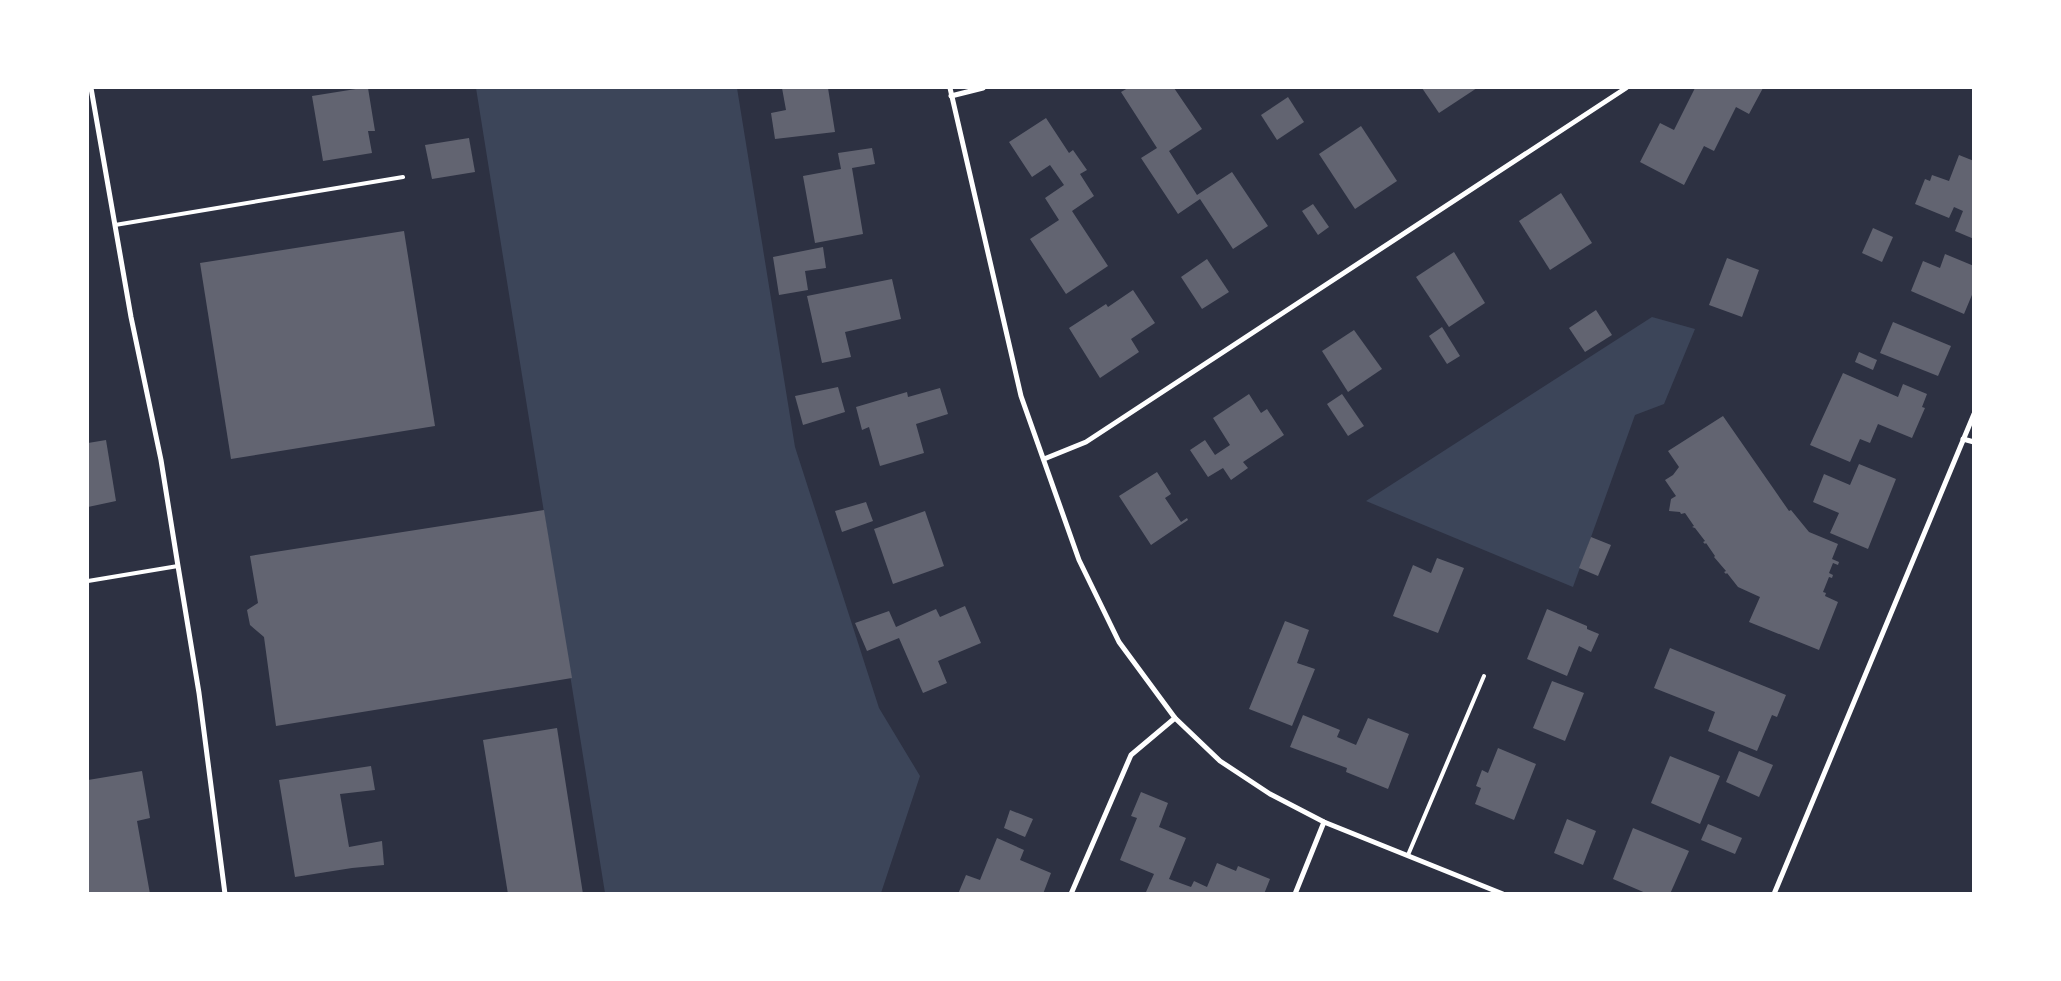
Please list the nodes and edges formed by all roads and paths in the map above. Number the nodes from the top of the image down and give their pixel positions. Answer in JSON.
{"nodes":[{"id":1,"x":91,"y":88,"type":"edge"},
{"id":2,"x":950,"y":88,"type":"edge"},
{"id":3,"x":983,"y":88,"type":"edge"},
{"id":4,"x":1626,"y":88,"type":"edge"},
{"id":5,"x":951,"y":96,"type":"junction"},
{"id":6,"x":403,"y":177,"type":"dead end"},
{"id":7,"x":115,"y":225,"type":"junction"},
{"id":8,"x":1974,"y":414,"type":"edge"},
{"id":9,"x":1963,"y":439,"type":"junction"},
{"id":10,"x":1974,"y":442,"type":"edge"},
{"id":11,"x":1044,"y":459,"type":"junction"},
{"id":12,"x":178,"y":566,"type":"junction"},
{"id":13,"x":88,"y":581,"type":"edge"},
{"id":14,"x":1484,"y":676,"type":"dead end"},
{"id":15,"x":1175,"y":718,"type":"junction"},
{"id":16,"x":1324,"y":822,"type":"junction"},
{"id":17,"x":1408,"y":855,"type":"junction"},
{"id":18,"x":225,"y":894,"type":"edge"},
{"id":19,"x":1071,"y":894,"type":"edge"},
{"id":20,"x":1295,"y":894,"type":"edge"},
{"id":21,"x":1502,"y":894,"type":"edge"},
{"id":22,"x":1774,"y":894,"type":"edge"}],
"edges":[{"from":1,"to":7,"type":"street"},
{"from":2,"to":5,"type":"street"},
{"from":3,"to":5,"type":"street"},
{"from":4,"to":11,"type":"street"},
{"from":5,"to":11,"type":"street"},
{"from":6,"to":7,"type":"lane"},
{"from":7,"to":12,"type":"street"},
{"from":8,"to":9,"type":"street"},
{"from":9,"to":10,"type":"street"},
{"from":9,"to":22,"type":"street"},
{"from":11,"to":15,"type":"street"},
{"from":12,"to":13,"type":"lane"},
{"from":12,"to":18,"type":"street"},
{"from":14,"to":17,"type":"lane"},
{"from":15,"to":16,"type":"street"},
{"from":15,"to":19,"type":"street"},
{"from":16,"to":17,"type":"street"},
{"from":16,"to":20,"type":"street"},
{"from":17,"to":21,"type":"street"}]}
